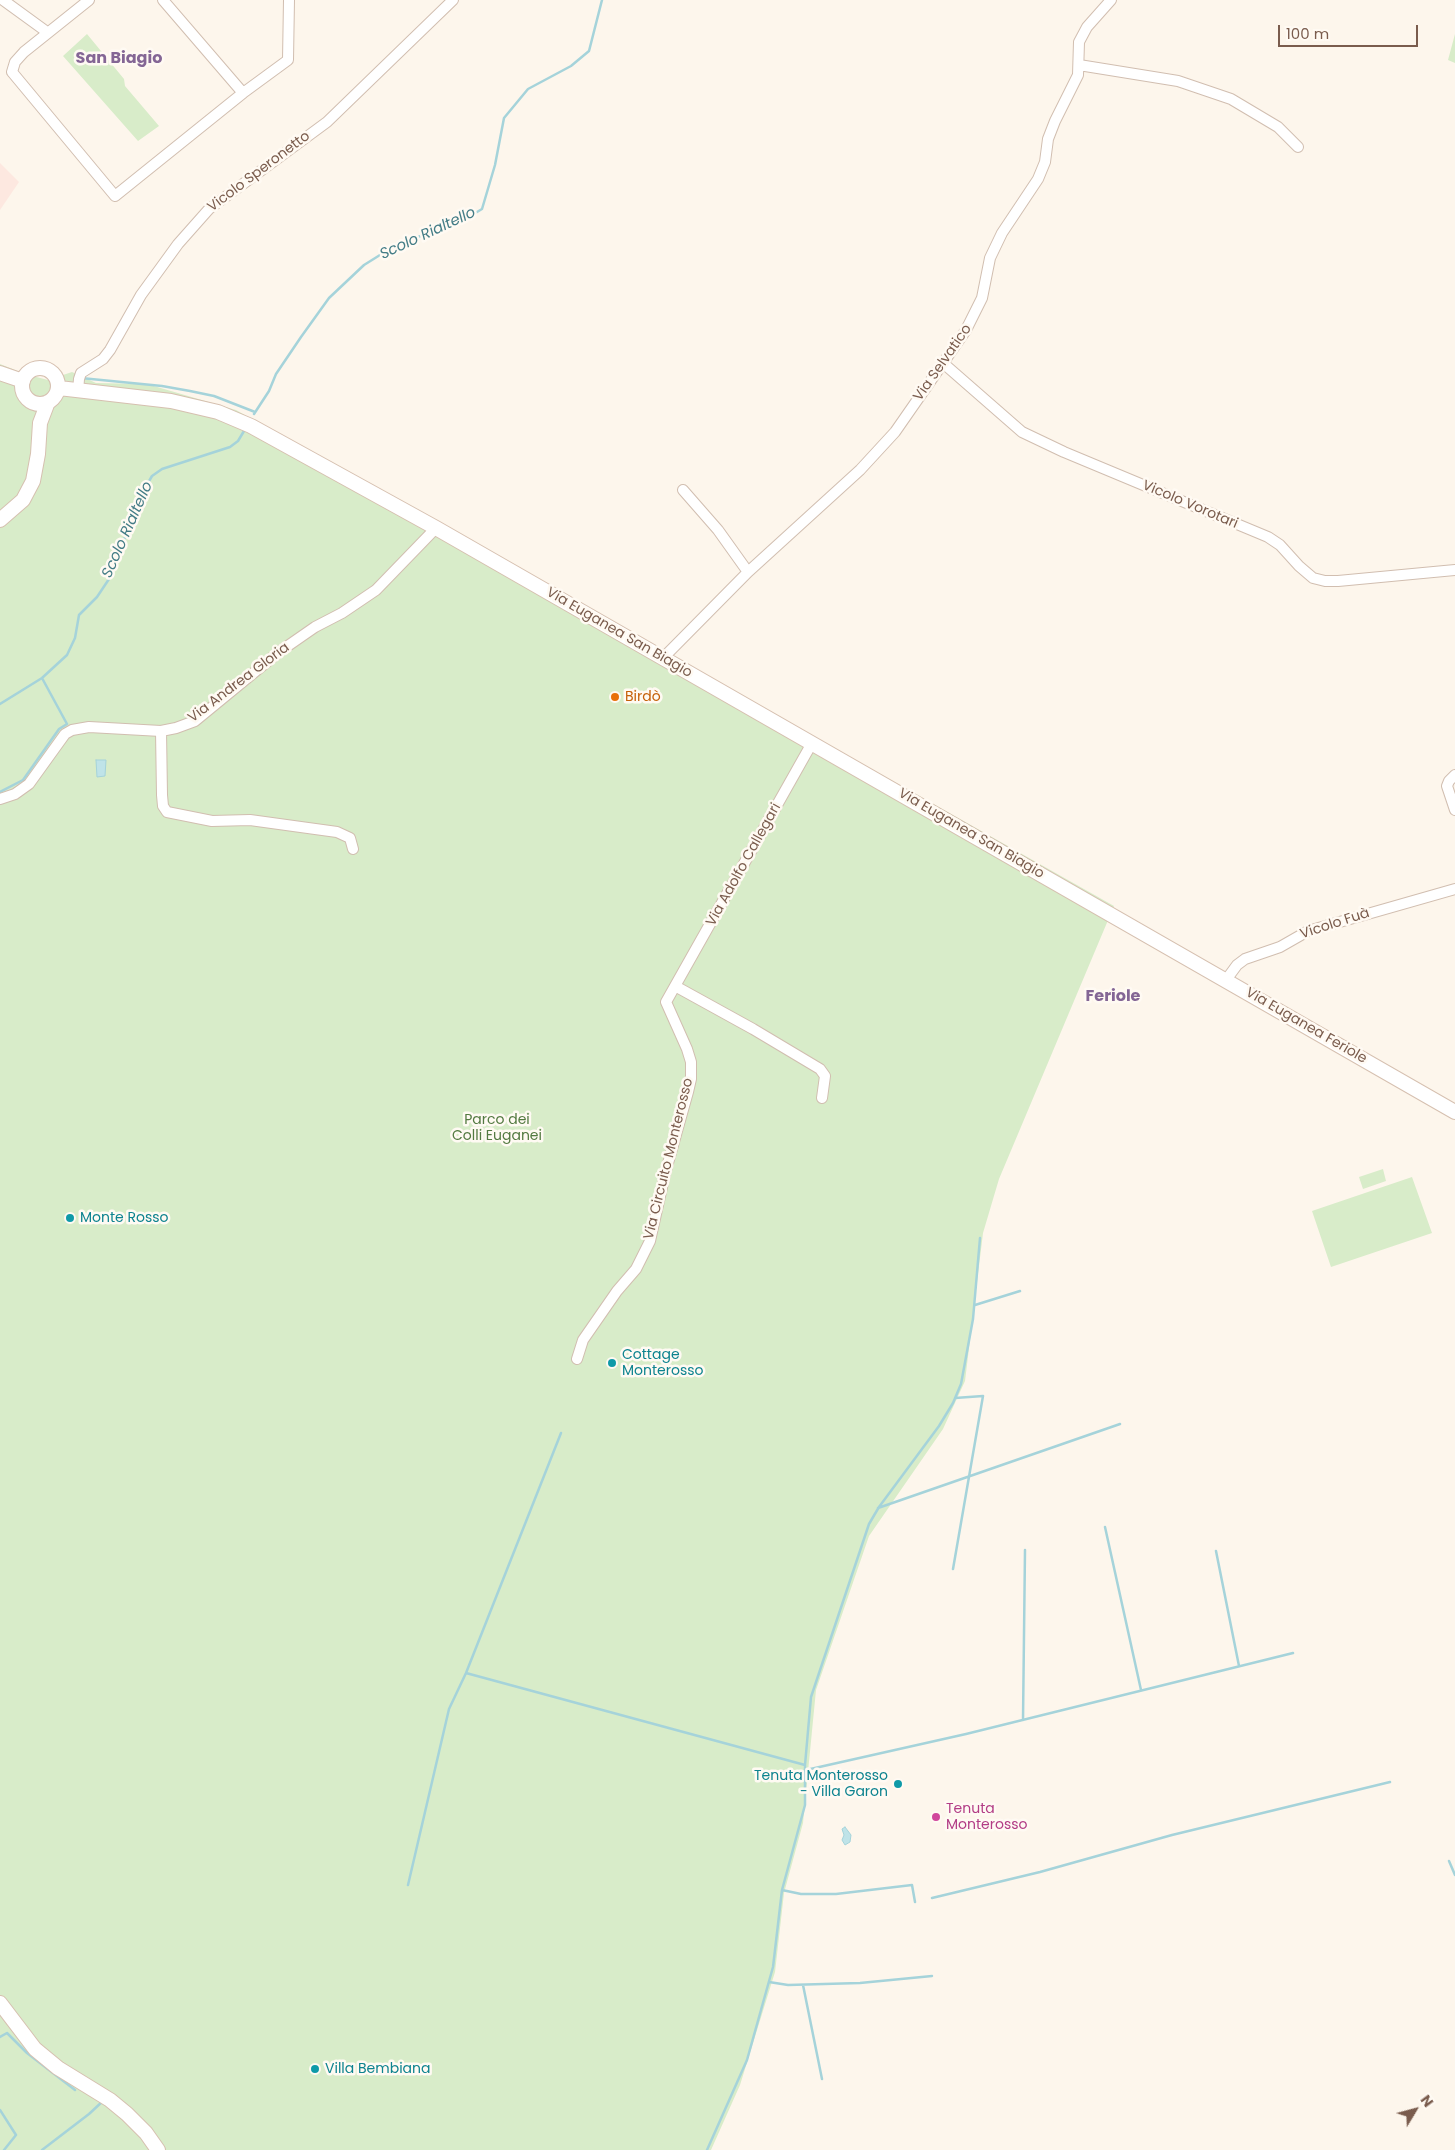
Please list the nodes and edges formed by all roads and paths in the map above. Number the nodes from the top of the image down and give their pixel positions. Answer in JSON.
{"nodes":[{"id":1,"x":3,"y":0,"type":"edge"},
{"id":2,"x":89,"y":0,"type":"edge"},
{"id":3,"x":163,"y":0,"type":"edge"},
{"id":4,"x":288,"y":0,"type":"edge"},
{"id":5,"x":454,"y":0,"type":"edge"},
{"id":6,"x":1111,"y":0,"type":"edge"},
{"id":7,"x":47,"y":32,"type":"junction"},
{"id":8,"x":1079,"y":65,"type":"junction"},
{"id":9,"x":243,"y":93,"type":"junction"},
{"id":10,"x":1298,"y":146,"type":"dead end"},
{"id":11,"x":943,"y":363,"type":"junction"},
{"id":12,"x":0,"y":372,"type":"edge"},
{"id":13,"x":23,"y":381,"type":"junction"},
{"id":14,"x":58,"y":388,"type":"junction"},
{"id":15,"x":78,"y":391,"type":"junction"},
{"id":16,"x":33,"y":402,"type":"junction"},
{"id":17,"x":48,"y":402,"type":"junction"},
{"id":18,"x":40,"y":423,"type":"junction"},
{"id":19,"x":683,"y":490,"type":"dead end"},
{"id":20,"x":0,"y":520,"type":"edge"},
{"id":21,"x":436,"y":528,"type":"junction"},
{"id":22,"x":1455,"y":570,"type":"edge"},
{"id":23,"x":748,"y":572,"type":"junction"},
{"id":24,"x":663,"y":658,"type":"junction"},
{"id":25,"x":161,"y":731,"type":"junction"},
{"id":26,"x":812,"y":743,"type":"junction"},
{"id":27,"x":1455,"y":775,"type":"edge"},
{"id":28,"x":0,"y":799,"type":"edge"},
{"id":29,"x":1455,"y":810,"type":"edge"},
{"id":30,"x":353,"y":849,"type":"dead end"},
{"id":31,"x":1455,"y":889,"type":"edge"},
{"id":32,"x":1157,"y":940,"type":"joint"},
{"id":33,"x":1226,"y":980,"type":"junction"},
{"id":34,"x":675,"y":986,"type":"junction"},
{"id":35,"x":666,"y":1002,"type":"joint"},
{"id":36,"x":822,"y":1098,"type":"dead end"},
{"id":37,"x":1455,"y":1112,"type":"edge"},
{"id":38,"x":577,"y":1359,"type":"dead end"},
{"id":39,"x":0,"y":2003,"type":"edge"},
{"id":40,"x":158,"y":2150,"type":"edge"}],
"edges":[{"from":1,"to":7,"type":"street"},
{"from":2,"to":7,"type":"street"},
{"from":3,"to":9,"type":"street"},
{"from":4,"to":9,"type":"street"},
{"from":5,"to":15,"type":"street","name":"Vicolo Speronetto"},
{"from":6,"to":8,"type":"street","name":"Via Selvatico"},
{"from":7,"to":9,"type":"street"},
{"from":8,"to":10,"type":"street"},
{"from":8,"to":11,"type":"street","name":"Via Selvatico"},
{"from":11,"to":22,"type":"street","name":"Vicolo Vorotari"},
{"from":11,"to":23,"type":"street","name":"Via Selvatico"},
{"from":12,"to":13,"type":"main road"},
{"from":13,"to":14,"type":"main road"},
{"from":13,"to":16,"type":"main road"},
{"from":14,"to":15,"type":"main road","name":"Via Euganea San Biagio"},
{"from":14,"to":17,"type":"main road"},
{"from":15,"to":21,"type":"main road","name":"Via Euganea San Biagio"},
{"from":16,"to":17,"type":"main road"},
{"from":16,"to":18,"type":"main road"},
{"from":17,"to":18,"type":"main road"},
{"from":18,"to":20,"type":"main road"},
{"from":19,"to":23,"type":"street"},
{"from":21,"to":24,"type":"main road","name":"Via Euganea San Biagio"},
{"from":21,"to":25,"type":"street","name":"Via Andrea Gloria"},
{"from":23,"to":24,"type":"street","name":"Via Selvatico"},
{"from":24,"to":26,"type":"main road","name":"Via Euganea San Biagio"},
{"from":25,"to":28,"type":"street"},
{"from":25,"to":30,"type":"street"},
{"from":26,"to":32,"type":"main road","name":"Via Euganea San Biagio"},
{"from":26,"to":34,"type":"street","name":"Via Adolfo Callegari"},
{"from":27,"to":29,"type":"street"},
{"from":31,"to":33,"type":"street","name":"Vicolo Fuà"},
{"from":32,"to":33,"type":"main road","name":"Via Euganea Feriole"},
{"from":33,"to":37,"type":"main road","name":"Via Euganea Feriole"},
{"from":34,"to":35,"type":"street","name":"Via Adolfo Callegari"},
{"from":34,"to":36,"type":"street"},
{"from":35,"to":38,"type":"street","name":"Via Circuito Monterosso"},
{"from":39,"to":40,"type":"main road"}]}
